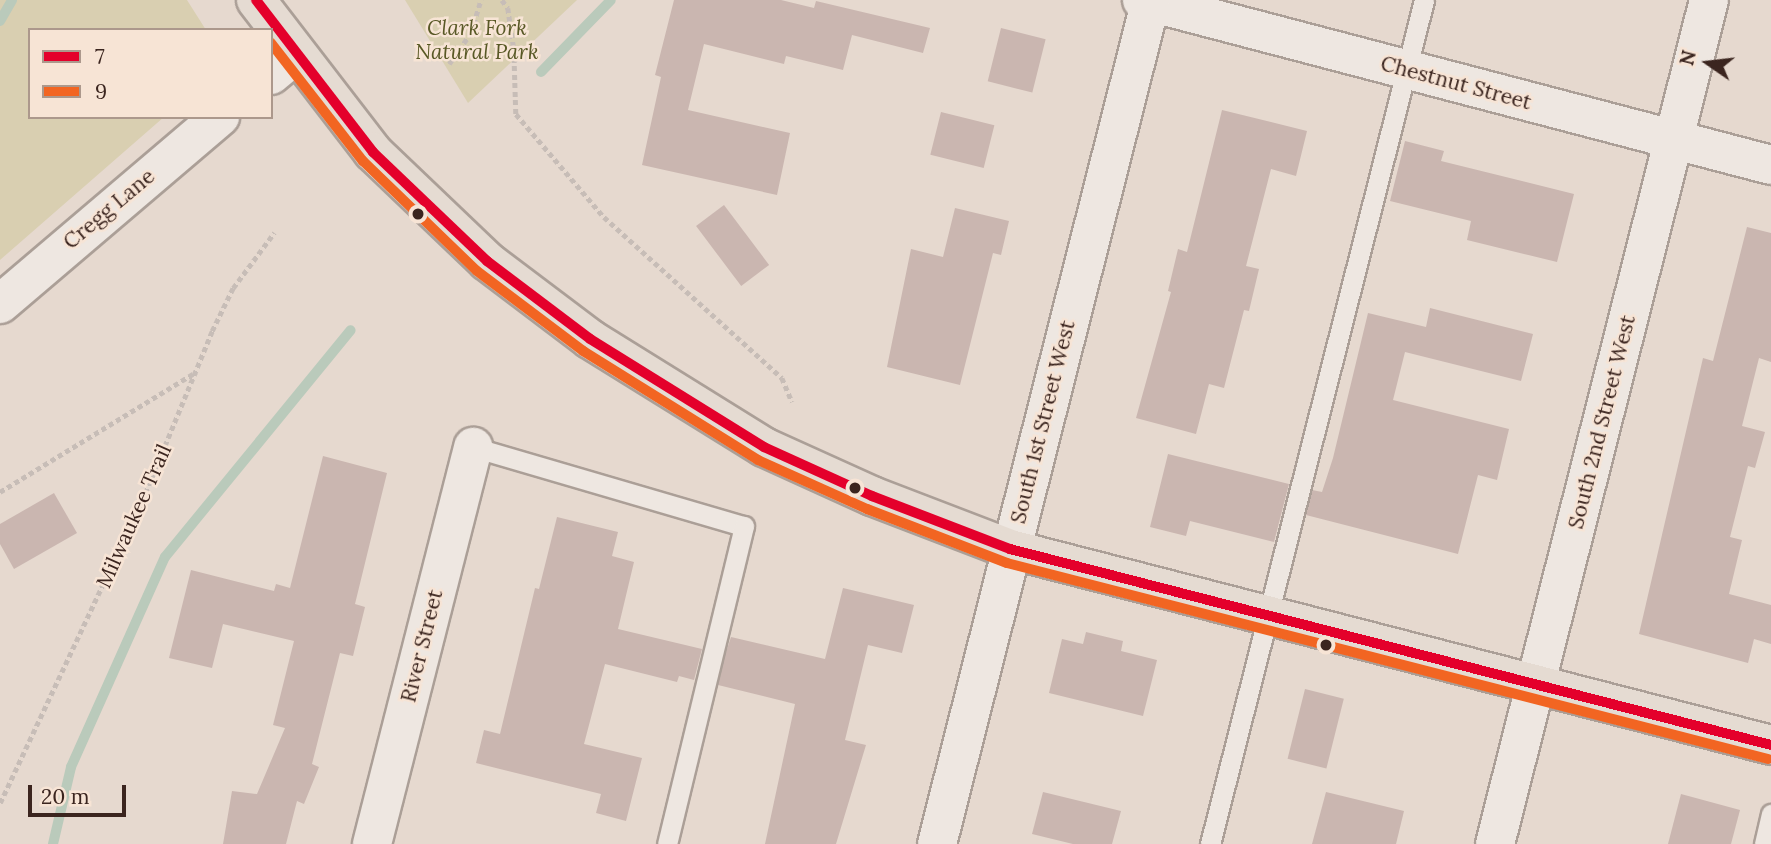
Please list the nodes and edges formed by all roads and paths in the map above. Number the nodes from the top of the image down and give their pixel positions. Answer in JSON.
{"nodes":[{"id":1,"x":256,"y":0,"type":"edge"},
{"id":2,"x":481,"y":0,"type":"edge"},
{"id":3,"x":502,"y":0,"type":"edge"},
{"id":4,"x":1424,"y":0,"type":"edge"},
{"id":5,"x":1709,"y":0,"type":"edge"},
{"id":6,"x":1148,"y":1,"type":"edge"},
{"id":7,"x":268,"y":28,"type":"edge"},
{"id":8,"x":273,"y":41,"type":"edge"},
{"id":9,"x":450,"y":64,"type":"dead end"},
{"id":10,"x":283,"y":65,"type":"edge"},
{"id":11,"x":1407,"y":70,"type":"junction"},
{"id":12,"x":218,"y":119,"type":"edge"},
{"id":13,"x":1673,"y":141,"type":"junction"},
{"id":14,"x":1771,"y":165,"type":"edge"},
{"id":15,"x":274,"y":233,"type":"dead end"},
{"id":16,"x":0,"y":304,"type":"edge"},
{"id":17,"x":197,"y":372,"type":"junction"},
{"id":18,"x":792,"y":402,"type":"dead end"},
{"id":19,"x":473,"y":447,"type":"joint"},
{"id":20,"x":0,"y":492,"type":"edge"},
{"id":21,"x":1010,"y":549,"type":"junction"},
{"id":22,"x":1267,"y":615,"type":"junction"},
{"id":23,"x":1536,"y":685,"type":"junction"},
{"id":24,"x":1771,"y":745,"type":"edge"},
{"id":25,"x":0,"y":803,"type":"edge"},
{"id":26,"x":1771,"y":814,"type":"edge"},
{"id":27,"x":372,"y":844,"type":"edge"},
{"id":28,"x":667,"y":844,"type":"edge"},
{"id":29,"x":937,"y":844,"type":"edge"},
{"id":30,"x":1210,"y":844,"type":"edge"},
{"id":31,"x":1495,"y":844,"type":"edge"},
{"id":32,"x":1764,"y":844,"type":"edge"}],
"edges":[{"from":1,"to":7,"type":"main road"},
{"from":2,"to":9,"type":"path"},
{"from":3,"to":18,"type":"path"},
{"from":4,"to":11,"type":"lane"},
{"from":5,"to":13,"type":"street","name":"South 2nd Street West"},
{"from":6,"to":11,"type":"street","name":"Chestnut Street"},
{"from":6,"to":21,"type":"street","name":"South 1st Street West"},
{"from":8,"to":10,"type":"main road"},
{"from":10,"to":21,"type":"main road"},
{"from":11,"to":13,"type":"street","name":"Chestnut Street"},
{"from":11,"to":22,"type":"lane"},
{"from":12,"to":16,"type":"street","name":"Cregg Lane"},
{"from":13,"to":14,"type":"street","name":"Chestnut Street"},
{"from":13,"to":23,"type":"street","name":"South 2nd Street West"},
{"from":15,"to":17,"type":"path","name":"Milwaukee Trail"},
{"from":17,"to":20,"type":"path"},
{"from":17,"to":25,"type":"path","name":"Milwaukee Trail"},
{"from":19,"to":27,"type":"street","name":"River Street"},
{"from":19,"to":28,"type":"lane"},
{"from":21,"to":22,"type":"main road"},
{"from":21,"to":29,"type":"street","name":"South 1st Street West"},
{"from":22,"to":23,"type":"main road"},
{"from":22,"to":30,"type":"lane"},
{"from":23,"to":24,"type":"main road"},
{"from":23,"to":31,"type":"street","name":"South 2nd Street West"},
{"from":26,"to":32,"type":"lane"}]}
